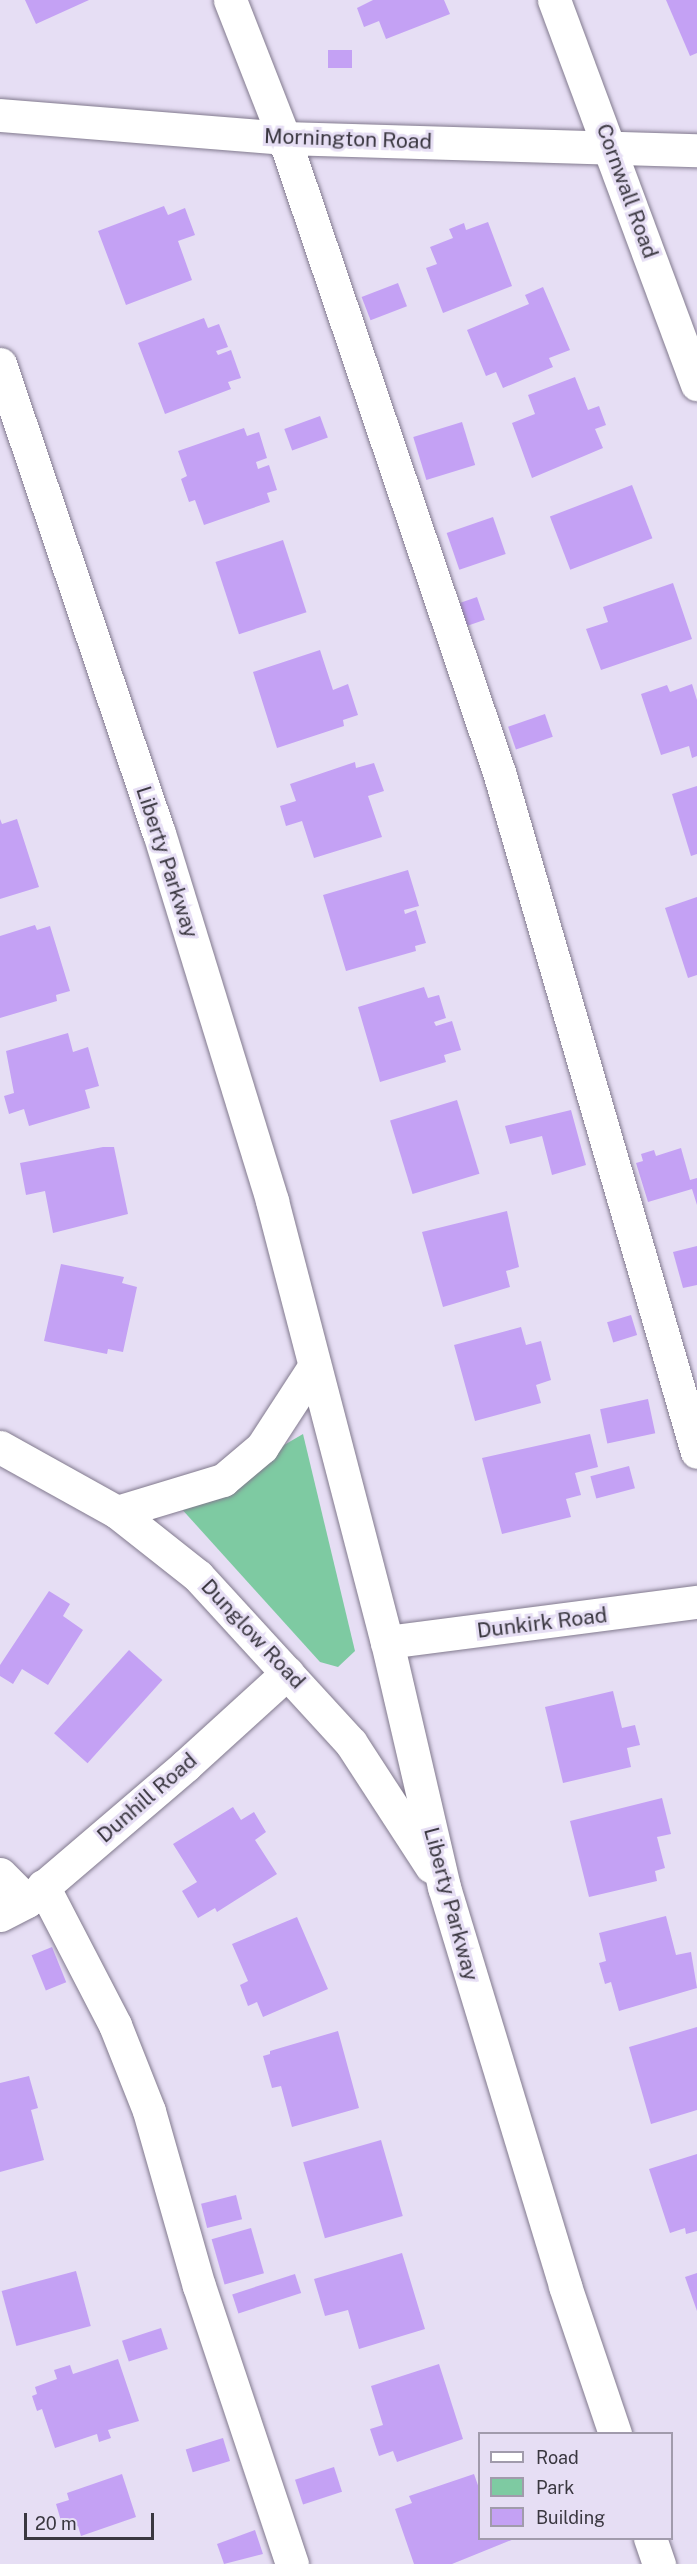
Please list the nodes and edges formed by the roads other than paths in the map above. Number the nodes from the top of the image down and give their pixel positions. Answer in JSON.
{"nodes":[{"id":1,"x":230,"y":0,"type":"edge"},
{"id":2,"x":554,"y":0,"type":"edge"},
{"id":3,"x":0,"y":115,"type":"edge"},
{"id":4,"x":284,"y":138,"type":"junction"},
{"id":5,"x":611,"y":147,"type":"junction"},
{"id":6,"x":697,"y":150,"type":"edge"},
{"id":7,"x":0,"y":364,"type":"edge"},
{"id":8,"x":697,"y":384,"type":"edge"},
{"id":9,"x":314,"y":1366,"type":"junction"},
{"id":10,"x":0,"y":1447,"type":"edge"},
{"id":11,"x":697,"y":1452,"type":"edge"},
{"id":12,"x":117,"y":1512,"type":"junction"},
{"id":13,"x":697,"y":1602,"type":"edge"},
{"id":14,"x":387,"y":1642,"type":"junction"},
{"id":15,"x":287,"y":1673,"type":"junction"},
{"id":16,"x":0,"y":1874,"type":"edge"},
{"id":17,"x":444,"y":1887,"type":"junction"},
{"id":18,"x":23,"y":1901,"type":"edge"},
{"id":19,"x":615,"y":2432,"type":"edge"},
{"id":20,"x":651,"y":2540,"type":"edge"},
{"id":21,"x":292,"y":2564,"type":"edge"},
{"id":22,"x":659,"y":2564,"type":"edge"}],
"edges":[{"from":1,"to":4,"type":"street"},
{"from":2,"to":5,"type":"street","name":"Cornwall Road"},
{"from":3,"to":4,"type":"street","name":"Mornington Road"},
{"from":4,"to":5,"type":"street","name":"Mornington Road"},
{"from":4,"to":11,"type":"street"},
{"from":5,"to":6,"type":"street","name":"Mornington Road"},
{"from":5,"to":8,"type":"street","name":"Cornwall Road"},
{"from":7,"to":9,"type":"street","name":"Liberty Parkway"},
{"from":9,"to":12,"type":"street"},
{"from":9,"to":14,"type":"street","name":"Liberty Parkway"},
{"from":10,"to":12,"type":"street","name":"Dunglow Road"},
{"from":12,"to":15,"type":"street","name":"Dunglow Road"},
{"from":13,"to":14,"type":"street","name":"Dunkirk Road"},
{"from":14,"to":17,"type":"street","name":"Liberty Parkway"},
{"from":15,"to":17,"type":"street","name":"Dunglow Road"},
{"from":15,"to":18,"type":"street","name":"Dunhill Road"},
{"from":16,"to":18,"type":"street"},
{"from":17,"to":19,"type":"street","name":"Liberty Parkway"},
{"from":18,"to":21,"type":"street"},
{"from":20,"to":22,"type":"street"}]}
